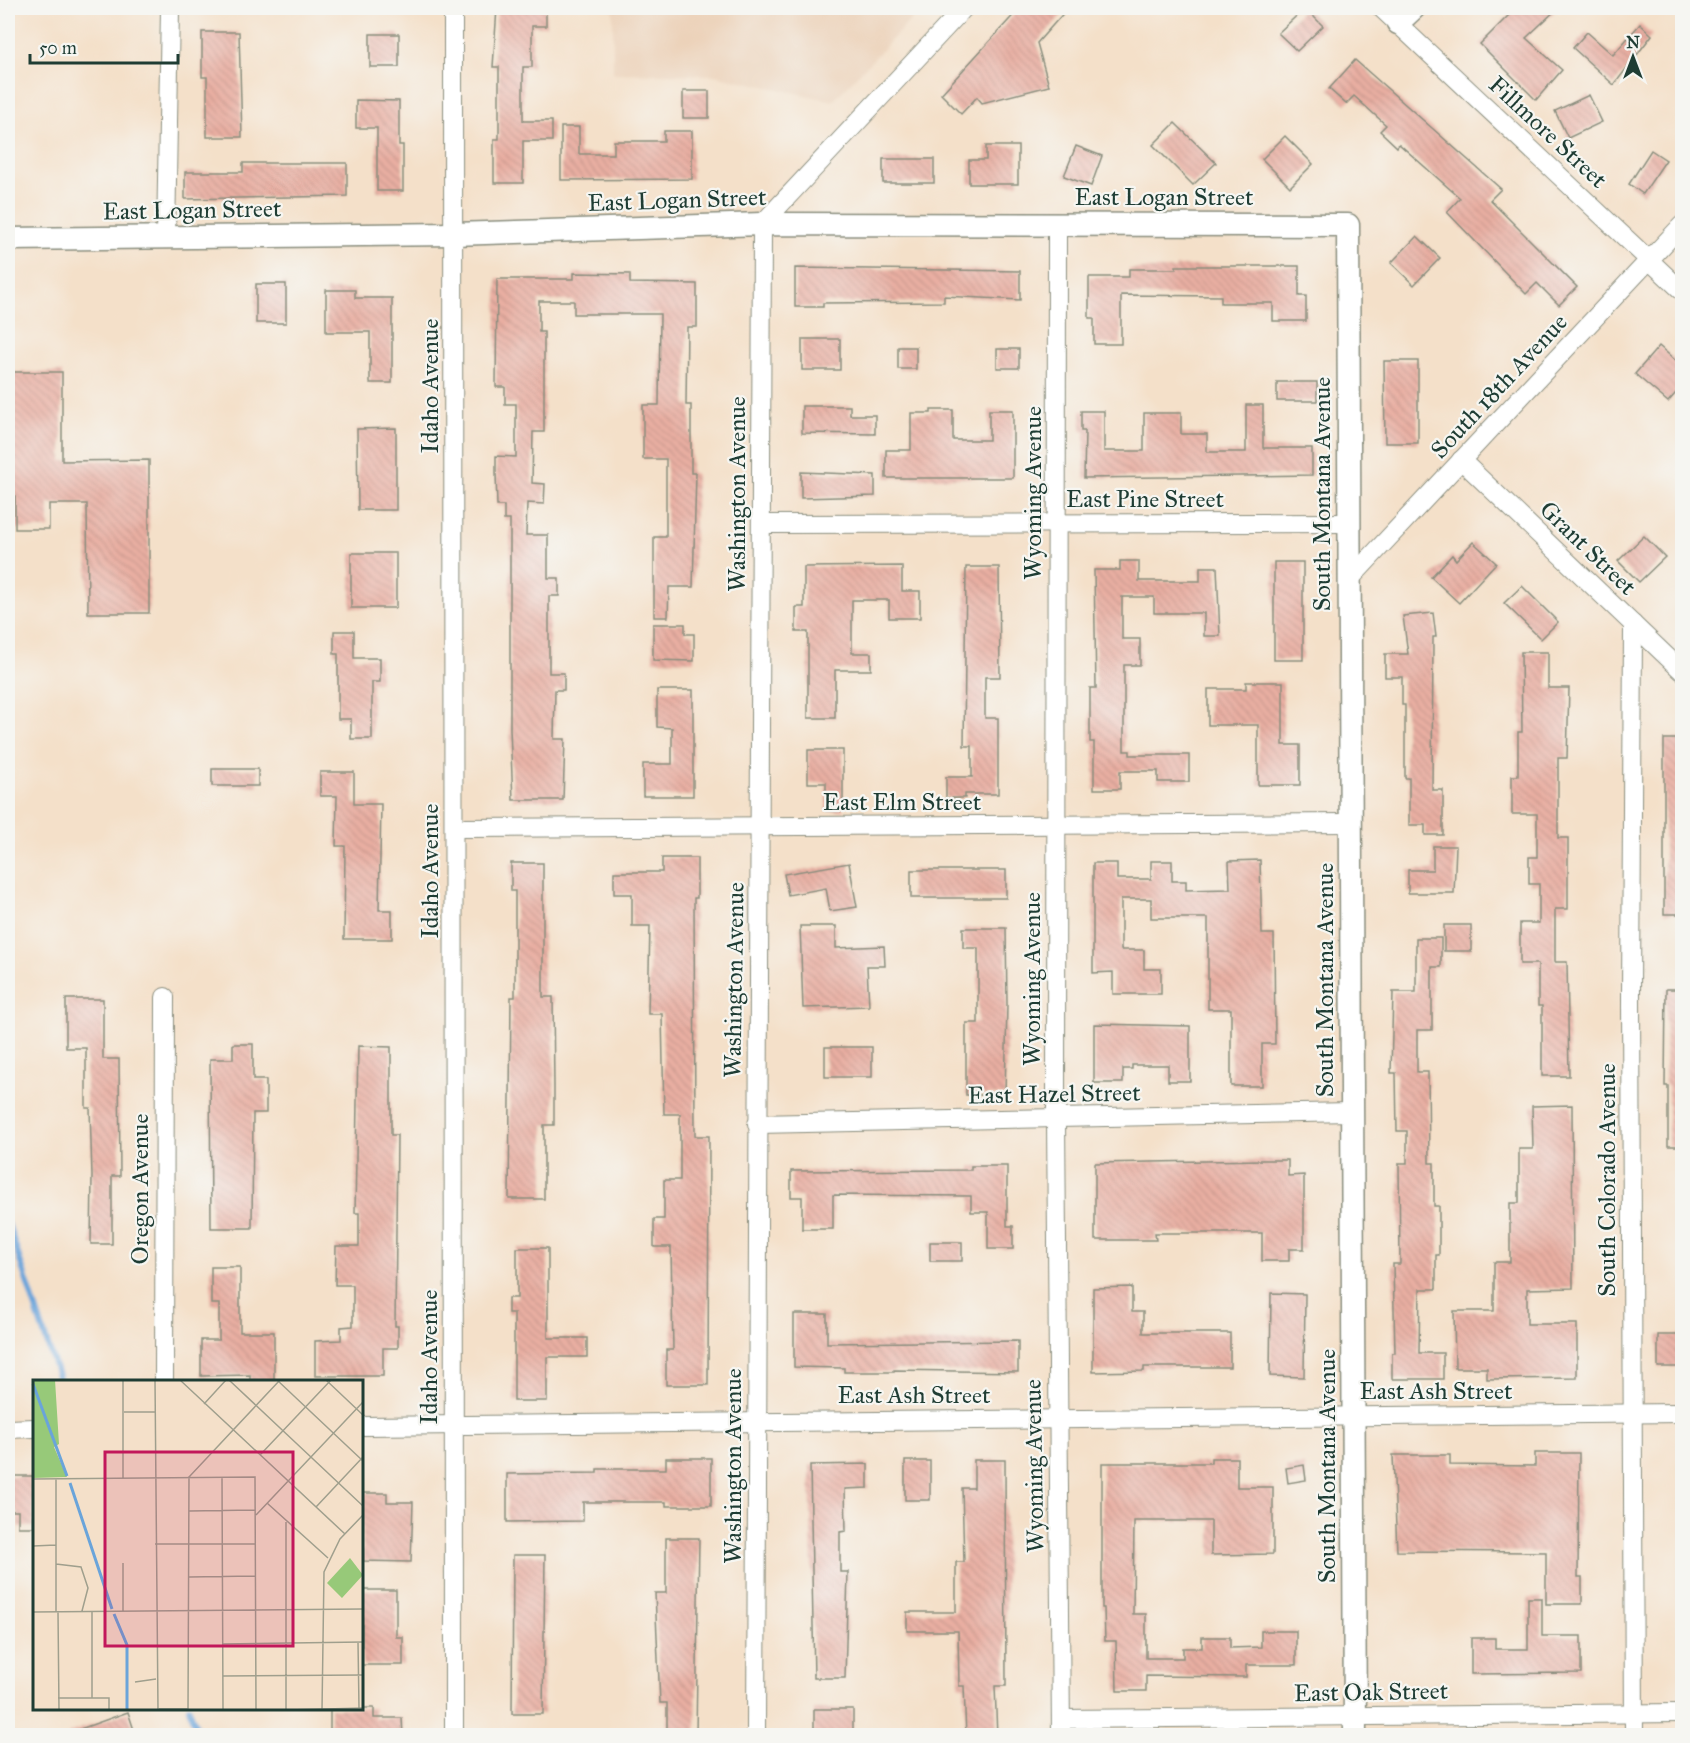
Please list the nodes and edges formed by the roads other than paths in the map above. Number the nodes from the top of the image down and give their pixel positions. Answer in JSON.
{"nodes":[{"id":1,"x":170,"y":8,"type":"edge"},
{"id":2,"x":453,"y":8,"type":"edge"},
{"id":3,"x":964,"y":8,"type":"edge"},
{"id":4,"x":1382,"y":8,"type":"edge"},
{"id":5,"x":1414,"y":8,"type":"edge"},
{"id":6,"x":1398,"y":23,"type":"junction"},
{"id":7,"x":1057,"y":223,"type":"junction"},
{"id":8,"x":762,"y":224,"type":"junction"},
{"id":9,"x":1348,"y":225,"type":"joint"},
{"id":10,"x":1683,"y":225,"type":"edge"},
{"id":11,"x":454,"y":234,"type":"junction"},
{"id":12,"x":166,"y":237,"type":"junction"},
{"id":13,"x":8,"y":239,"type":"edge"},
{"id":14,"x":1650,"y":260,"type":"junction"},
{"id":15,"x":1683,"y":291,"type":"edge"},
{"id":16,"x":1461,"y":460,"type":"junction"},
{"id":17,"x":1057,"y":523,"type":"junction"},
{"id":18,"x":1350,"y":523,"type":"junction"},
{"id":19,"x":761,"y":524,"type":"junction"},
{"id":20,"x":1350,"y":579,"type":"junction"},
{"id":21,"x":1633,"y":624,"type":"junction"},
{"id":22,"x":1683,"y":671,"type":"edge"},
{"id":23,"x":1351,"y":823,"type":"junction"},
{"id":24,"x":759,"y":826,"type":"junction"},
{"id":25,"x":1057,"y":826,"type":"junction"},
{"id":26,"x":454,"y":828,"type":"junction"},
{"id":27,"x":165,"y":997,"type":"dead end"},
{"id":28,"x":1352,"y":1113,"type":"junction"},
{"id":29,"x":1056,"y":1118,"type":"junction"},
{"id":30,"x":757,"y":1124,"type":"junction"},
{"id":31,"x":164,"y":1380,"type":"edge"},
{"id":32,"x":1632,"y":1413,"type":"junction"},
{"id":33,"x":1683,"y":1413,"type":"edge"},
{"id":34,"x":1353,"y":1416,"type":"junction"},
{"id":35,"x":1057,"y":1418,"type":"junction"},
{"id":36,"x":758,"y":1420,"type":"junction"},
{"id":37,"x":453,"y":1425,"type":"junction"},
{"id":38,"x":363,"y":1426,"type":"edge"},
{"id":39,"x":33,"y":1428,"type":"edge"},
{"id":40,"x":8,"y":1429,"type":"edge"},
{"id":41,"x":1683,"y":1713,"type":"edge"},
{"id":42,"x":1634,"y":1714,"type":"junction"},
{"id":43,"x":1354,"y":1726,"type":"edge"},
{"id":44,"x":1060,"y":1727,"type":"edge"},
{"id":45,"x":454,"y":1736,"type":"edge"},
{"id":46,"x":756,"y":1736,"type":"edge"},
{"id":47,"x":1634,"y":1736,"type":"edge"}],
"edges":[{"from":1,"to":12,"type":"street"},
{"from":2,"to":11,"type":"street","name":"Idaho Avenue"},
{"from":3,"to":8,"type":"street"},
{"from":4,"to":6,"type":"street","name":"Fillmore Street"},
{"from":5,"to":6,"type":"street"},
{"from":6,"to":14,"type":"street","name":"Fillmore Street"},
{"from":7,"to":8,"type":"street","name":"East Logan Street"},
{"from":7,"to":9,"type":"street","name":"East Logan Street"},
{"from":7,"to":17,"type":"street","name":"Wyoming Avenue"},
{"from":8,"to":11,"type":"street","name":"East Logan Street"},
{"from":8,"to":19,"type":"street","name":"Washington Avenue"},
{"from":9,"to":18,"type":"street","name":"South Montana Avenue"},
{"from":10,"to":14,"type":"street","name":"South 18th Avenue"},
{"from":11,"to":12,"type":"street","name":"East Logan Street"},
{"from":11,"to":26,"type":"street","name":"Idaho Avenue"},
{"from":12,"to":13,"type":"street","name":"East Logan Street"},
{"from":14,"to":15,"type":"street","name":"Fillmore Street"},
{"from":14,"to":16,"type":"street","name":"South 18th Avenue"},
{"from":16,"to":20,"type":"street","name":"South 18th Avenue"},
{"from":16,"to":21,"type":"street","name":"Grant Street"},
{"from":17,"to":18,"type":"street","name":"East Pine Street"},
{"from":17,"to":19,"type":"street","name":"East Pine Street"},
{"from":17,"to":25,"type":"street","name":"Wyoming Avenue"},
{"from":18,"to":20,"type":"street","name":"South Montana Avenue"},
{"from":19,"to":24,"type":"street","name":"Washington Avenue"},
{"from":20,"to":23,"type":"street","name":"South Montana Avenue"},
{"from":21,"to":22,"type":"street","name":"Grant Street"},
{"from":21,"to":32,"type":"street","name":"South Colorado Avenue"},
{"from":23,"to":25,"type":"street","name":"East Elm Street"},
{"from":23,"to":28,"type":"street","name":"South Montana Avenue"},
{"from":24,"to":25,"type":"street","name":"East Elm Street"},
{"from":24,"to":26,"type":"street","name":"East Elm Street"},
{"from":24,"to":30,"type":"street","name":"Washington Avenue"},
{"from":25,"to":29,"type":"street","name":"Wyoming Avenue"},
{"from":26,"to":37,"type":"street","name":"Idaho Avenue"},
{"from":27,"to":31,"type":"street","name":"Oregon Avenue"},
{"from":28,"to":29,"type":"street","name":"East Hazel Street"},
{"from":28,"to":34,"type":"street","name":"South Montana Avenue"},
{"from":29,"to":30,"type":"street","name":"East Hazel Street"},
{"from":29,"to":35,"type":"street","name":"Wyoming Avenue"},
{"from":30,"to":36,"type":"street","name":"Washington Avenue"},
{"from":32,"to":33,"type":"street","name":"East Ash Street"},
{"from":32,"to":34,"type":"street","name":"East Ash Street"},
{"from":32,"to":42,"type":"street","name":"South Colorado Avenue"},
{"from":34,"to":35,"type":"street","name":"East Ash Street"},
{"from":34,"to":43,"type":"street","name":"South Montana Avenue"},
{"from":35,"to":36,"type":"street","name":"East Ash Street"},
{"from":35,"to":44,"type":"street","name":"Wyoming Avenue"},
{"from":36,"to":37,"type":"street","name":"East Ash Street"},
{"from":36,"to":46,"type":"street","name":"Washington Avenue"},
{"from":37,"to":38,"type":"street","name":"East Ash Street"},
{"from":37,"to":45,"type":"street","name":"Idaho Avenue"},
{"from":39,"to":40,"type":"street"},
{"from":41,"to":42,"type":"street","name":"East Oak Street"},
{"from":42,"to":43,"type":"street","name":"East Oak Street"},
{"from":42,"to":47,"type":"street","name":"South Colorado Avenue"},
{"from":43,"to":44,"type":"street","name":"East Oak Street"}]}
